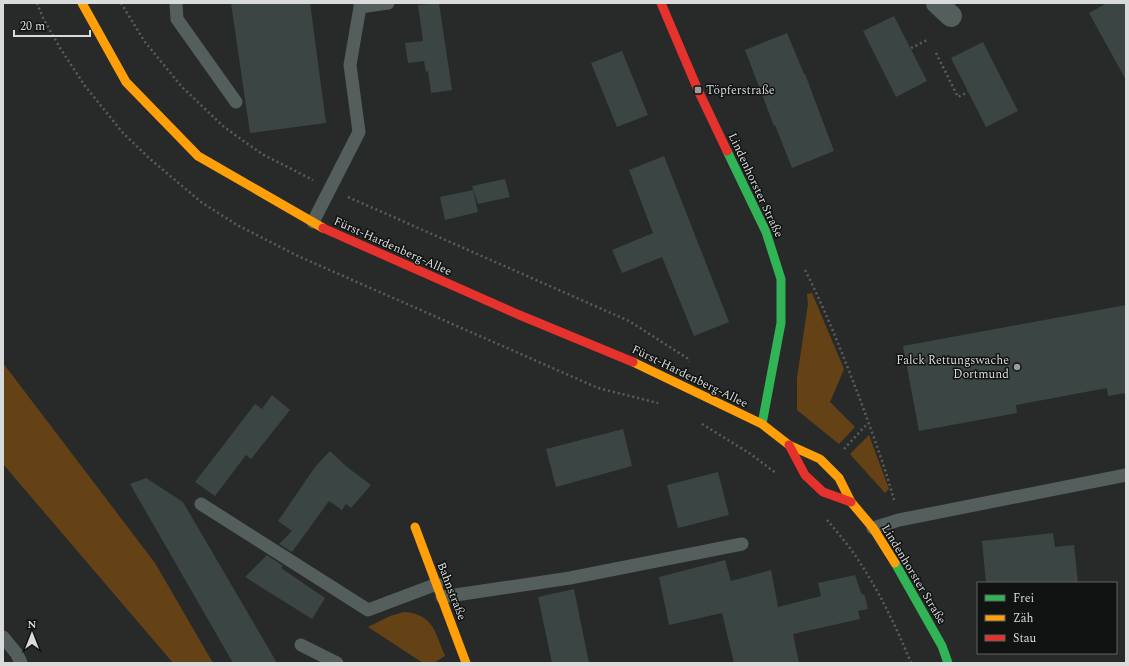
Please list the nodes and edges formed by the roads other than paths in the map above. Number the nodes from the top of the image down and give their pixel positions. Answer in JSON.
{"nodes":[{"id":1,"x":82,"y":3,"type":"edge"},
{"id":2,"x":176,"y":3,"type":"edge"},
{"id":3,"x":388,"y":3,"type":"edge"},
{"id":4,"x":661,"y":3,"type":"edge"},
{"id":5,"x":360,"y":5,"type":"edge"},
{"id":6,"x":236,"y":102,"type":"dead end"},
{"id":7,"x":313,"y":222,"type":"junction"},
{"id":8,"x":762,"y":424,"type":"junction"},
{"id":9,"x":789,"y":445,"type":"junction"},
{"id":10,"x":1126,"y":475,"type":"edge"},
{"id":11,"x":851,"y":502,"type":"junction"},
{"id":12,"x":201,"y":504,"type":"dead end"},
{"id":13,"x":415,"y":527,"type":"dead end"},
{"id":14,"x":873,"y":528,"type":"junction"},
{"id":15,"x":742,"y":544,"type":"dead end"},
{"id":16,"x":439,"y":590,"type":"junction"},
{"id":17,"x":3,"y":637,"type":"edge"},
{"id":18,"x":301,"y":645,"type":"dead end"},
{"id":19,"x":21,"y":663,"type":"edge"},
{"id":20,"x":338,"y":663,"type":"edge"},
{"id":21,"x":466,"y":663,"type":"edge"},
{"id":22,"x":948,"y":663,"type":"edge"}],
"edges":[{"from":1,"to":7,"type":"street","name":"Fürst-Hardenberg-Allee"},
{"from":2,"to":6,"type":"lane"},
{"from":3,"to":5,"type":"lane"},
{"from":4,"to":8,"type":"street","name":"Lindenhorster Straße"},
{"from":5,"to":7,"type":"lane"},
{"from":7,"to":8,"type":"street","name":"Fürst-Hardenberg-Allee"},
{"from":8,"to":9,"type":"street","name":"Lindenhorster Straße"},
{"from":9,"to":11,"type":"street","name":"Lindenhorster Straße"},
{"from":9,"to":11,"type":"street","name":"Lindenhorster Straße"},
{"from":10,"to":14,"type":"lane"},
{"from":11,"to":14,"type":"street","name":"Lindenhorster Straße"},
{"from":12,"to":16,"type":"lane"},
{"from":13,"to":16,"type":"street","name":"Bahnstraße"},
{"from":14,"to":22,"type":"street","name":"Lindenhorster Straße"},
{"from":15,"to":16,"type":"lane"},
{"from":16,"to":21,"type":"street","name":"Bahnstraße"},
{"from":17,"to":19,"type":"lane"},
{"from":18,"to":20,"type":"lane"}]}
